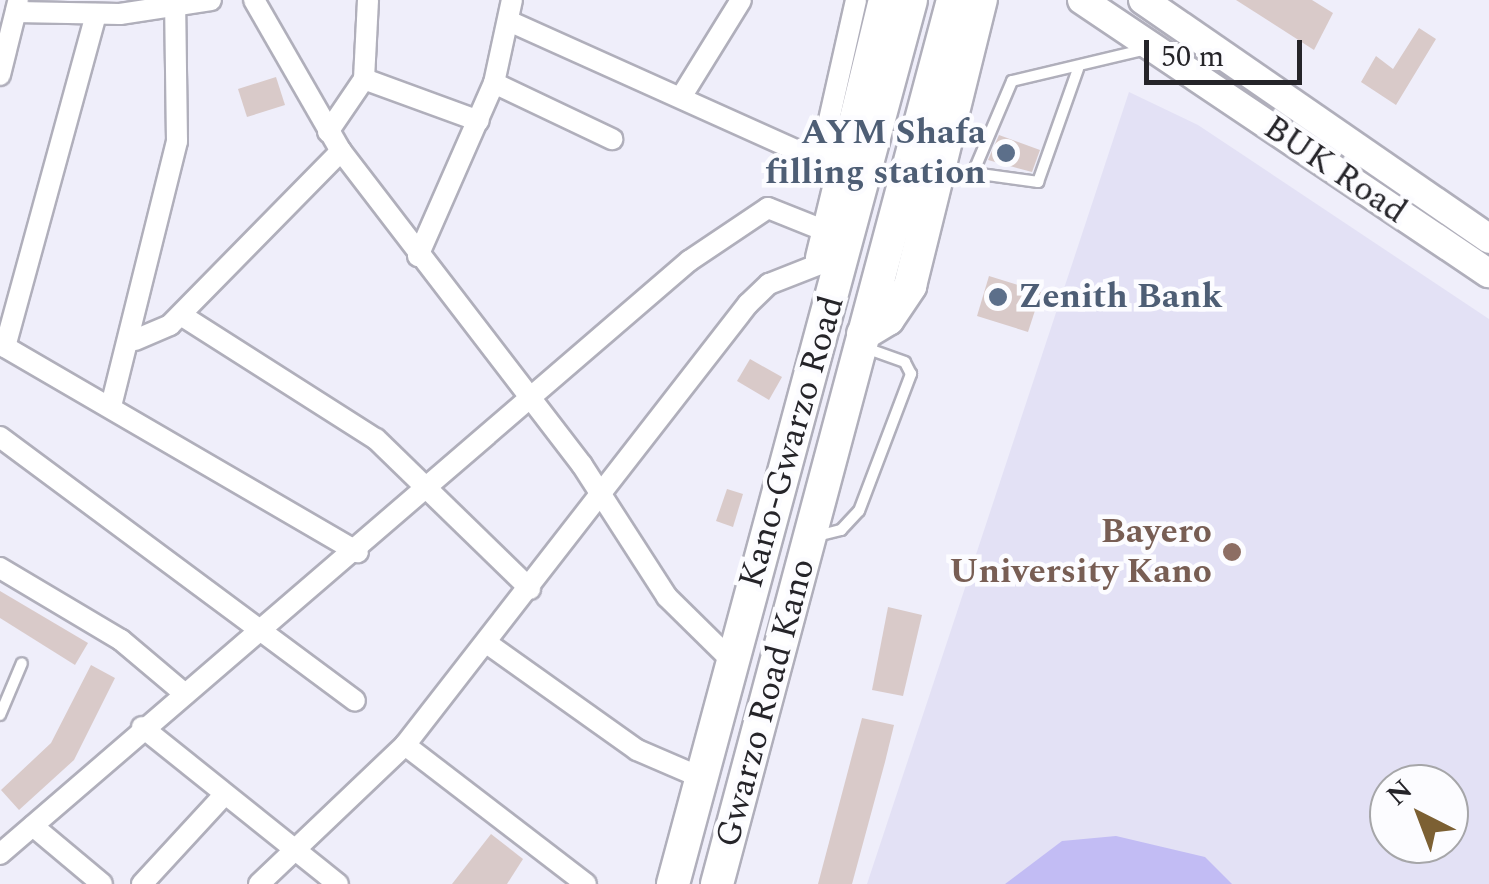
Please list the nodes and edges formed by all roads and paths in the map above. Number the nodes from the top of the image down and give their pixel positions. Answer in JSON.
{"nodes":[{"id":1,"x":211,"y":0,"type":"edge"},
{"id":2,"x":254,"y":0,"type":"edge"},
{"id":3,"x":368,"y":0,"type":"edge"},
{"id":4,"x":512,"y":0,"type":"edge"},
{"id":5,"x":740,"y":0,"type":"edge"},
{"id":6,"x":856,"y":0,"type":"edge"},
{"id":7,"x":885,"y":0,"type":"edge"},
{"id":8,"x":911,"y":0,"type":"edge"},
{"id":9,"x":1082,"y":0,"type":"edge"},
{"id":10,"x":1143,"y":0,"type":"edge"},
{"id":11,"x":17,"y":6,"type":"edge"},
{"id":12,"x":175,"y":6,"type":"junction"},
{"id":13,"x":976,"y":6,"type":"edge"},
{"id":14,"x":96,"y":14,"type":"junction"},
{"id":15,"x":511,"y":22,"type":"junction"},
{"id":16,"x":1152,"y":46,"type":"junction"},
{"id":17,"x":1078,"y":69,"type":"junction"},
{"id":18,"x":0,"y":76,"type":"edge"},
{"id":19,"x":364,"y":79,"type":"junction"},
{"id":20,"x":494,"y":83,"type":"junction"},
{"id":21,"x":683,"y":94,"type":"junction"},
{"id":22,"x":479,"y":121,"type":"junction"},
{"id":23,"x":328,"y":132,"type":"junction"},
{"id":24,"x":612,"y":138,"type":"dead end"},
{"id":25,"x":342,"y":152,"type":"junction"},
{"id":26,"x":831,"y":165,"type":"junction"},
{"id":27,"x":973,"y":173,"type":"junction"},
{"id":28,"x":938,"y":182,"type":"junction"},
{"id":29,"x":1489,"y":239,"type":"edge"},
{"id":30,"x":824,"y":248,"type":"junction"},
{"id":31,"x":418,"y":256,"type":"junction"},
{"id":32,"x":1489,"y":272,"type":"edge"},
{"id":33,"x":181,"y":314,"type":"junction"},
{"id":34,"x":824,"y":336,"type":"junction"},
{"id":35,"x":861,"y":339,"type":"junction"},
{"id":36,"x":135,"y":340,"type":"junction"},
{"id":37,"x":3,"y":345,"type":"edge"},
{"id":38,"x":523,"y":398,"type":"junction"},
{"id":39,"x":112,"y":402,"type":"junction"},
{"id":40,"x":0,"y":437,"type":"edge"},
{"id":41,"x":426,"y":493,"type":"junction"},
{"id":42,"x":600,"y":496,"type":"junction"},
{"id":43,"x":811,"y":538,"type":"junction"},
{"id":44,"x":358,"y":552,"type":"junction"},
{"id":45,"x":0,"y":568,"type":"edge"},
{"id":46,"x":530,"y":589,"type":"junction"},
{"id":47,"x":264,"y":634,"type":"junction"},
{"id":48,"x":488,"y":644,"type":"junction"},
{"id":49,"x":730,"y":660,"type":"junction"},
{"id":50,"x":22,"y":663,"type":"dead end"},
{"id":51,"x":184,"y":694,"type":"junction"},
{"id":52,"x":355,"y":701,"type":"dead end"},
{"id":53,"x":0,"y":715,"type":"edge"},
{"id":54,"x":142,"y":727,"type":"junction"},
{"id":55,"x":405,"y":745,"type":"junction"},
{"id":56,"x":702,"y":778,"type":"junction"},
{"id":57,"x":225,"y":794,"type":"junction"},
{"id":58,"x":33,"y":826,"type":"junction"},
{"id":59,"x":296,"y":852,"type":"junction"},
{"id":60,"x":0,"y":854,"type":"edge"},
{"id":61,"x":102,"y":884,"type":"edge"},
{"id":62,"x":142,"y":884,"type":"edge"},
{"id":63,"x":259,"y":884,"type":"edge"},
{"id":64,"x":338,"y":884,"type":"edge"},
{"id":65,"x":586,"y":884,"type":"edge"},
{"id":66,"x":673,"y":884,"type":"edge"},
{"id":67,"x":717,"y":884,"type":"edge"}],
"edges":[{"from":1,"to":12,"type":"street"},
{"from":2,"to":23,"type":"street"},
{"from":3,"to":19,"type":"street"},
{"from":4,"to":15,"type":"street"},
{"from":5,"to":21,"type":"street"},
{"from":6,"to":26,"type":"street"},
{"from":7,"to":26,"type":"main road"},
{"from":8,"to":34,"type":"main road","name":"Kano-Gwarzo Road"},
{"from":9,"to":16,"type":"main road","name":"BUK Road"},
{"from":10,"to":29,"type":"main road","name":"BUK Road"},
{"from":11,"to":14,"type":"street"},
{"from":11,"to":18,"type":"street"},
{"from":12,"to":14,"type":"street"},
{"from":12,"to":36,"type":"street"},
{"from":13,"to":28,"type":"main road"},
{"from":13,"to":35,"type":"main road","name":"Gwarzo Road Kano"},
{"from":14,"to":37,"type":"street"},
{"from":15,"to":20,"type":"street"},
{"from":15,"to":21,"type":"street"},
{"from":16,"to":17,"type":"lane"},
{"from":16,"to":32,"type":"main road","name":"BUK Road"},
{"from":17,"to":27,"type":"lane"},
{"from":17,"to":27,"type":"lane"},
{"from":19,"to":22,"type":"street"},
{"from":19,"to":23,"type":"street"},
{"from":20,"to":22,"type":"street"},
{"from":20,"to":24,"type":"street"},
{"from":21,"to":26,"type":"street"},
{"from":22,"to":31,"type":"street"},
{"from":23,"to":25,"type":"street"},
{"from":25,"to":31,"type":"street"},
{"from":25,"to":33,"type":"street"},
{"from":26,"to":30,"type":"main road"},
{"from":27,"to":28,"type":"lane"},
{"from":28,"to":35,"type":"main road"},
{"from":30,"to":34,"type":"main road"},
{"from":30,"to":38,"type":"street"},
{"from":30,"to":42,"type":"street"},
{"from":31,"to":38,"type":"street"},
{"from":33,"to":36,"type":"street"},
{"from":33,"to":41,"type":"street"},
{"from":34,"to":49,"type":"main road","name":"Kano-Gwarzo Road"},
{"from":35,"to":43,"type":"main road","name":"Gwarzo Road Kano"},
{"from":35,"to":43,"type":"lane"},
{"from":36,"to":39,"type":"street"},
{"from":37,"to":39,"type":"street"},
{"from":38,"to":41,"type":"street"},
{"from":38,"to":42,"type":"street"},
{"from":39,"to":44,"type":"street"},
{"from":40,"to":47,"type":"street"},
{"from":41,"to":44,"type":"street"},
{"from":41,"to":46,"type":"street"},
{"from":42,"to":46,"type":"street"},
{"from":42,"to":49,"type":"street"},
{"from":43,"to":67,"type":"main road","name":"Gwarzo Road Kano"},
{"from":44,"to":47,"type":"street"},
{"from":45,"to":51,"type":"street"},
{"from":46,"to":48,"type":"street"},
{"from":47,"to":51,"type":"street"},
{"from":47,"to":52,"type":"street"},
{"from":48,"to":55,"type":"street"},
{"from":48,"to":56,"type":"street"},
{"from":49,"to":56,"type":"main road","name":"Kano-Gwarzo Road"},
{"from":50,"to":53,"type":"lane"},
{"from":51,"to":54,"type":"street"},
{"from":54,"to":57,"type":"street"},
{"from":54,"to":58,"type":"street"},
{"from":55,"to":59,"type":"street"},
{"from":55,"to":65,"type":"street"},
{"from":56,"to":66,"type":"main road","name":"Kano-Gwarzo Road"},
{"from":57,"to":59,"type":"street"},
{"from":57,"to":62,"type":"street"},
{"from":58,"to":60,"type":"street"},
{"from":58,"to":61,"type":"street"},
{"from":59,"to":63,"type":"street"},
{"from":59,"to":64,"type":"street"}]}
